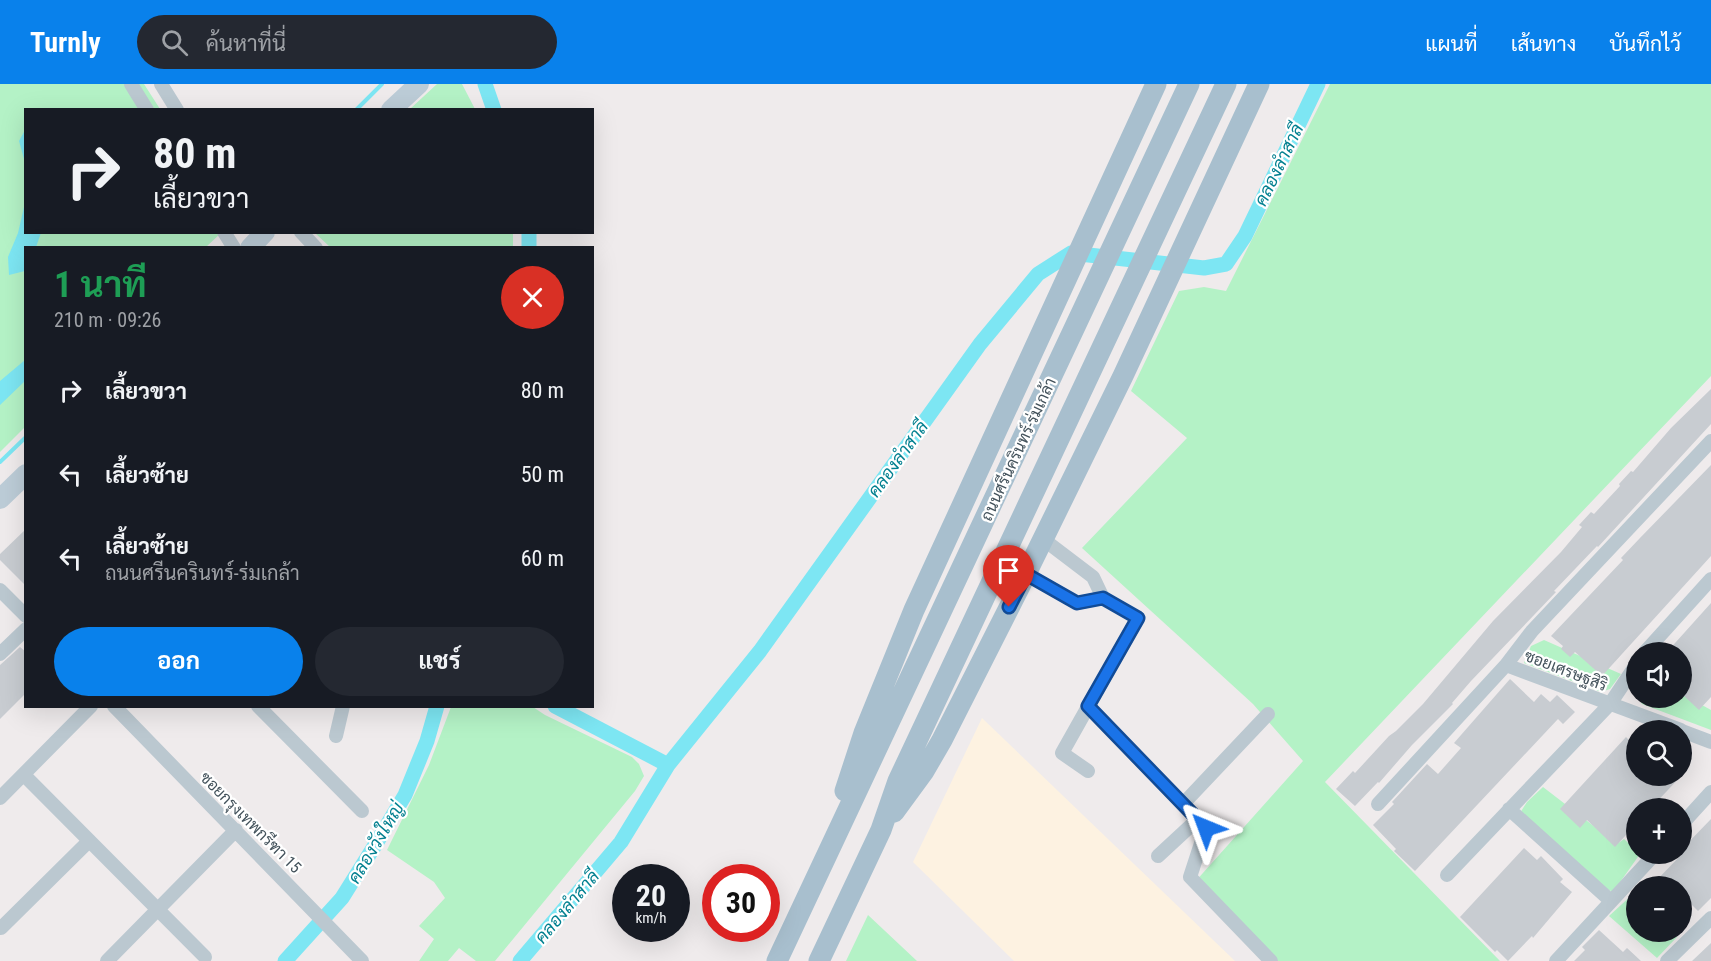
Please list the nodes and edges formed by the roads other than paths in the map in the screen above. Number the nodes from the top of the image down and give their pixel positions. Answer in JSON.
{"nodes":[{"id":1,"x":131,"y":84,"type":"edge"},
{"id":2,"x":161,"y":84,"type":"edge"},
{"id":3,"x":419,"y":84,"type":"edge"},
{"id":4,"x":1156,"y":84,"type":"edge"},
{"id":5,"x":1189,"y":84,"type":"edge"},
{"id":6,"x":1226,"y":84,"type":"edge"},
{"id":7,"x":1259,"y":84,"type":"edge"},
{"id":8,"x":146,"y":108,"type":"edge"},
{"id":9,"x":176,"y":108,"type":"edge"},
{"id":10,"x":393,"y":108,"type":"edge"},
{"id":11,"x":264,"y":234,"type":"edge"},
{"id":12,"x":303,"y":234,"type":"edge"},
{"id":13,"x":252,"y":246,"type":"edge"},
{"id":14,"x":314,"y":246,"type":"edge"},
{"id":15,"x":1711,"y":441,"type":"edge"},
{"id":16,"x":24,"y":476,"type":"edge"},
{"id":17,"x":0,"y":499,"type":"edge"},
{"id":18,"x":1043,"y":539,"type":"junction"},
{"id":19,"x":1026,"y":574,"type":"junction"},
{"id":20,"x":1711,"y":579,"type":"edge"},
{"id":21,"x":0,"y":590,"type":"edge"},
{"id":22,"x":1103,"y":598,"type":"junction"},
{"id":23,"x":24,"y":614,"type":"edge"},
{"id":24,"x":24,"y":631,"type":"edge"},
{"id":25,"x":1654,"y":642,"type":"edge"},
{"id":26,"x":0,"y":654,"type":"edge"},
{"id":27,"x":1506,"y":665,"type":"junction"},
{"id":28,"x":1626,"y":680,"type":"edge"},
{"id":29,"x":1610,"y":704,"type":"junction"},
{"id":30,"x":1088,"y":706,"type":"junction"},
{"id":31,"x":89,"y":708,"type":"edge"},
{"id":32,"x":116,"y":708,"type":"edge"},
{"id":33,"x":260,"y":708,"type":"edge"},
{"id":34,"x":343,"y":708,"type":"edge"},
{"id":35,"x":1268,"y":714,"type":"dead end"},
{"id":36,"x":1652,"y":720,"type":"edge"},
{"id":37,"x":1692,"y":735,"type":"edge"},
{"id":38,"x":336,"y":736,"type":"dead end"},
{"id":39,"x":1711,"y":742,"type":"edge"},
{"id":40,"x":1088,"y":771,"type":"dead end"},
{"id":41,"x":24,"y":775,"type":"junction"},
{"id":42,"x":1711,"y":792,"type":"edge"},
{"id":43,"x":0,"y":798,"type":"edge"},
{"id":44,"x":1183,"y":804,"type":"junction"},
{"id":45,"x":1378,"y":804,"type":"dead end"},
{"id":46,"x":1509,"y":809,"type":"junction"},
{"id":47,"x":362,"y":811,"type":"dead end"},
{"id":48,"x":1692,"y":813,"type":"edge"},
{"id":49,"x":1197,"y":819,"type":"junction"},
{"id":50,"x":236,"y":830,"type":"junction"},
{"id":51,"x":881,"y":830,"type":"junction"},
{"id":52,"x":89,"y":841,"type":"junction"},
{"id":53,"x":1158,"y":856,"type":"dead end"},
{"id":54,"x":1646,"y":864,"type":"edge"},
{"id":55,"x":1447,"y":874,"type":"dead end"},
{"id":56,"x":816,"y":880,"type":"junction"},
{"id":57,"x":1611,"y":901,"type":"junction"},
{"id":58,"x":158,"y":909,"type":"junction"},
{"id":59,"x":1711,"y":918,"type":"edge"},
{"id":60,"x":1,"y":928,"type":"edge"},
{"id":61,"x":205,"y":957,"type":"dead end"},
{"id":62,"x":107,"y":961,"type":"edge"},
{"id":63,"x":362,"y":961,"type":"edge"},
{"id":64,"x":777,"y":961,"type":"edge"},
{"id":65,"x":819,"y":961,"type":"edge"},
{"id":66,"x":1271,"y":961,"type":"edge"},
{"id":67,"x":1556,"y":961,"type":"edge"},
{"id":68,"x":1667,"y":961,"type":"edge"}],
"edges":[{"from":1,"to":8,"type":"street"},
{"from":2,"to":9,"type":"street"},
{"from":3,"to":10,"type":"main road"},
{"from":4,"to":56,"type":"main road","name":"ถนนศรีนครินทร์-ร่มเกล้า"},
{"from":5,"to":56,"type":"main road","name":"ถนนศรีนครินทร์-ร่มเกล้า"},
{"from":6,"to":51,"type":"main road","name":"ถนนศรีนครินทร์-ร่มเกล้า"},
{"from":7,"to":18,"type":"main road","name":"ถนนศรีนครินทร์-ร่มเกล้า"},
{"from":11,"to":13,"type":"main road"},
{"from":12,"to":14,"type":"street"},
{"from":15,"to":27,"type":"street"},
{"from":16,"to":17,"type":"main road"},
{"from":18,"to":19,"type":"main road","name":"ถนนศรีนครินทร์-ร่มเกล้า"},
{"from":18,"to":22,"type":"street"},
{"from":19,"to":22,"type":"street"},
{"from":19,"to":51,"type":"main road","name":"ถนนศรีนครินทร์-ร่มเกล้า"},
{"from":20,"to":25,"type":"street"},
{"from":21,"to":23,"type":"street"},
{"from":22,"to":30,"type":"street"},
{"from":24,"to":26,"type":"street"},
{"from":27,"to":29,"type":"street","name":"ซอยเศรษฐสิริ"},
{"from":27,"to":45,"type":"street"},
{"from":28,"to":29,"type":"street"},
{"from":29,"to":36,"type":"street","name":"ซอยเศรษฐสิริ"},
{"from":29,"to":46,"type":"street"},
{"from":30,"to":40,"type":"street"},
{"from":30,"to":44,"type":"street"},
{"from":31,"to":41,"type":"street"},
{"from":32,"to":50,"type":"street","name":"ซอยกรุงเทพกรีฑา 15"},
{"from":33,"to":47,"type":"street"},
{"from":34,"to":38,"type":"street"},
{"from":35,"to":44,"type":"street"},
{"from":37,"to":39,"type":"street","name":"ซอยเศรษฐสิริ"},
{"from":41,"to":43,"type":"street"},
{"from":41,"to":52,"type":"street"},
{"from":42,"to":48,"type":"street"},
{"from":44,"to":49,"type":"street"},
{"from":46,"to":55,"type":"street"},
{"from":46,"to":57,"type":"street"},
{"from":49,"to":53,"type":"street"},
{"from":49,"to":66,"type":"street"},
{"from":50,"to":58,"type":"street"},
{"from":50,"to":63,"type":"street","name":"ซอยกรุงเทพกรีฑา 15"},
{"from":51,"to":65,"type":"main road","name":"ถนนศรีนครินทร์-ร่มเกล้า"},
{"from":52,"to":58,"type":"street"},
{"from":52,"to":60,"type":"street"},
{"from":54,"to":57,"type":"street"},
{"from":56,"to":64,"type":"main road","name":"ถนนศรีนครินทร์-ร่มเกล้า"},
{"from":57,"to":67,"type":"street"},
{"from":58,"to":61,"type":"street"},
{"from":58,"to":62,"type":"street"},
{"from":59,"to":68,"type":"street"}]}
